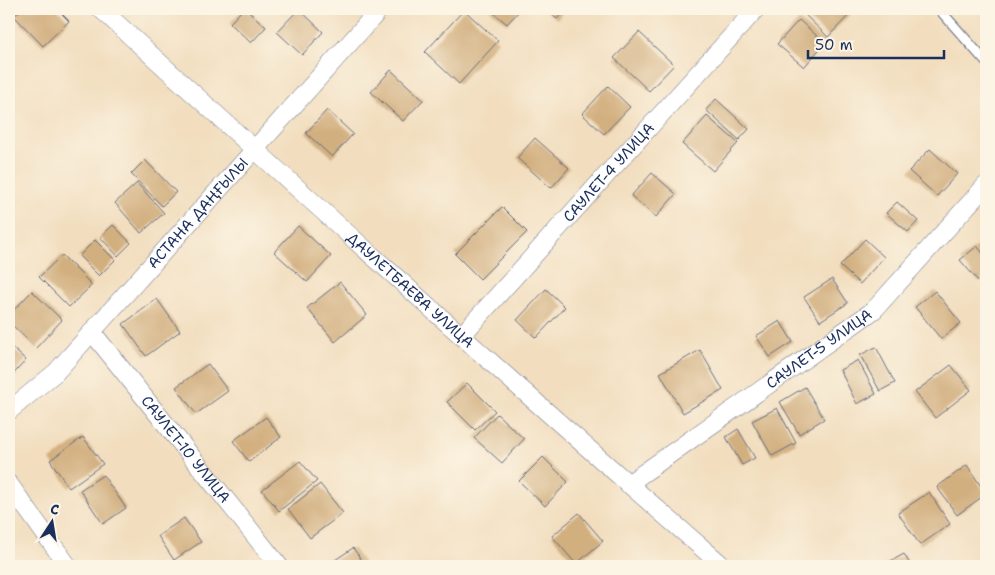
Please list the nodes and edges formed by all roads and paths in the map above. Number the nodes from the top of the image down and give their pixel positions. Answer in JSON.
{"nodes":[{"id":1,"x":101,"y":9,"type":"edge"},
{"id":2,"x":380,"y":9,"type":"edge"},
{"id":3,"x":756,"y":9,"type":"edge"},
{"id":4,"x":939,"y":9,"type":"edge"},
{"id":5,"x":986,"y":62,"type":"edge"},
{"id":6,"x":255,"y":150,"type":"junction"},
{"id":7,"x":986,"y":185,"type":"edge"},
{"id":8,"x":92,"y":332,"type":"junction"},
{"id":9,"x":462,"y":335,"type":"junction"},
{"id":10,"x":9,"y":411,"type":"edge"},
{"id":11,"x":9,"y":484,"type":"edge"},
{"id":12,"x":628,"y":484,"type":"junction"},
{"id":13,"x":68,"y":566,"type":"edge"},
{"id":14,"x":280,"y":566,"type":"edge"},
{"id":15,"x":723,"y":566,"type":"edge"}],
"edges":[{"from":1,"to":6,"type":"street","name":"ДАУЛЕТБАЕВА УЛИЦА"},
{"from":2,"to":6,"type":"street","name":"АСТАНА ДАҢҒЫЛЫ"},
{"from":3,"to":9,"type":"street","name":"САУЛЕТ-4 УЛИЦА"},
{"from":4,"to":5,"type":"lane"},
{"from":6,"to":8,"type":"street","name":"АСТАНА ДАҢҒЫЛЫ"},
{"from":6,"to":9,"type":"street","name":"ДАУЛЕТБАЕВА УЛИЦА"},
{"from":7,"to":12,"type":"street","name":"САУЛЕТ-5 УЛИЦА"},
{"from":8,"to":10,"type":"street","name":"АСТАНА ДАҢҒЫЛЫ"},
{"from":8,"to":14,"type":"street","name":"САУЛЕТ-10 УЛИЦА"},
{"from":9,"to":12,"type":"street","name":"ДАУЛЕТБАЕВА УЛИЦА"},
{"from":11,"to":13,"type":"street"},
{"from":12,"to":15,"type":"street","name":"ДАУЛЕТБАЕВА УЛИЦА"}]}
